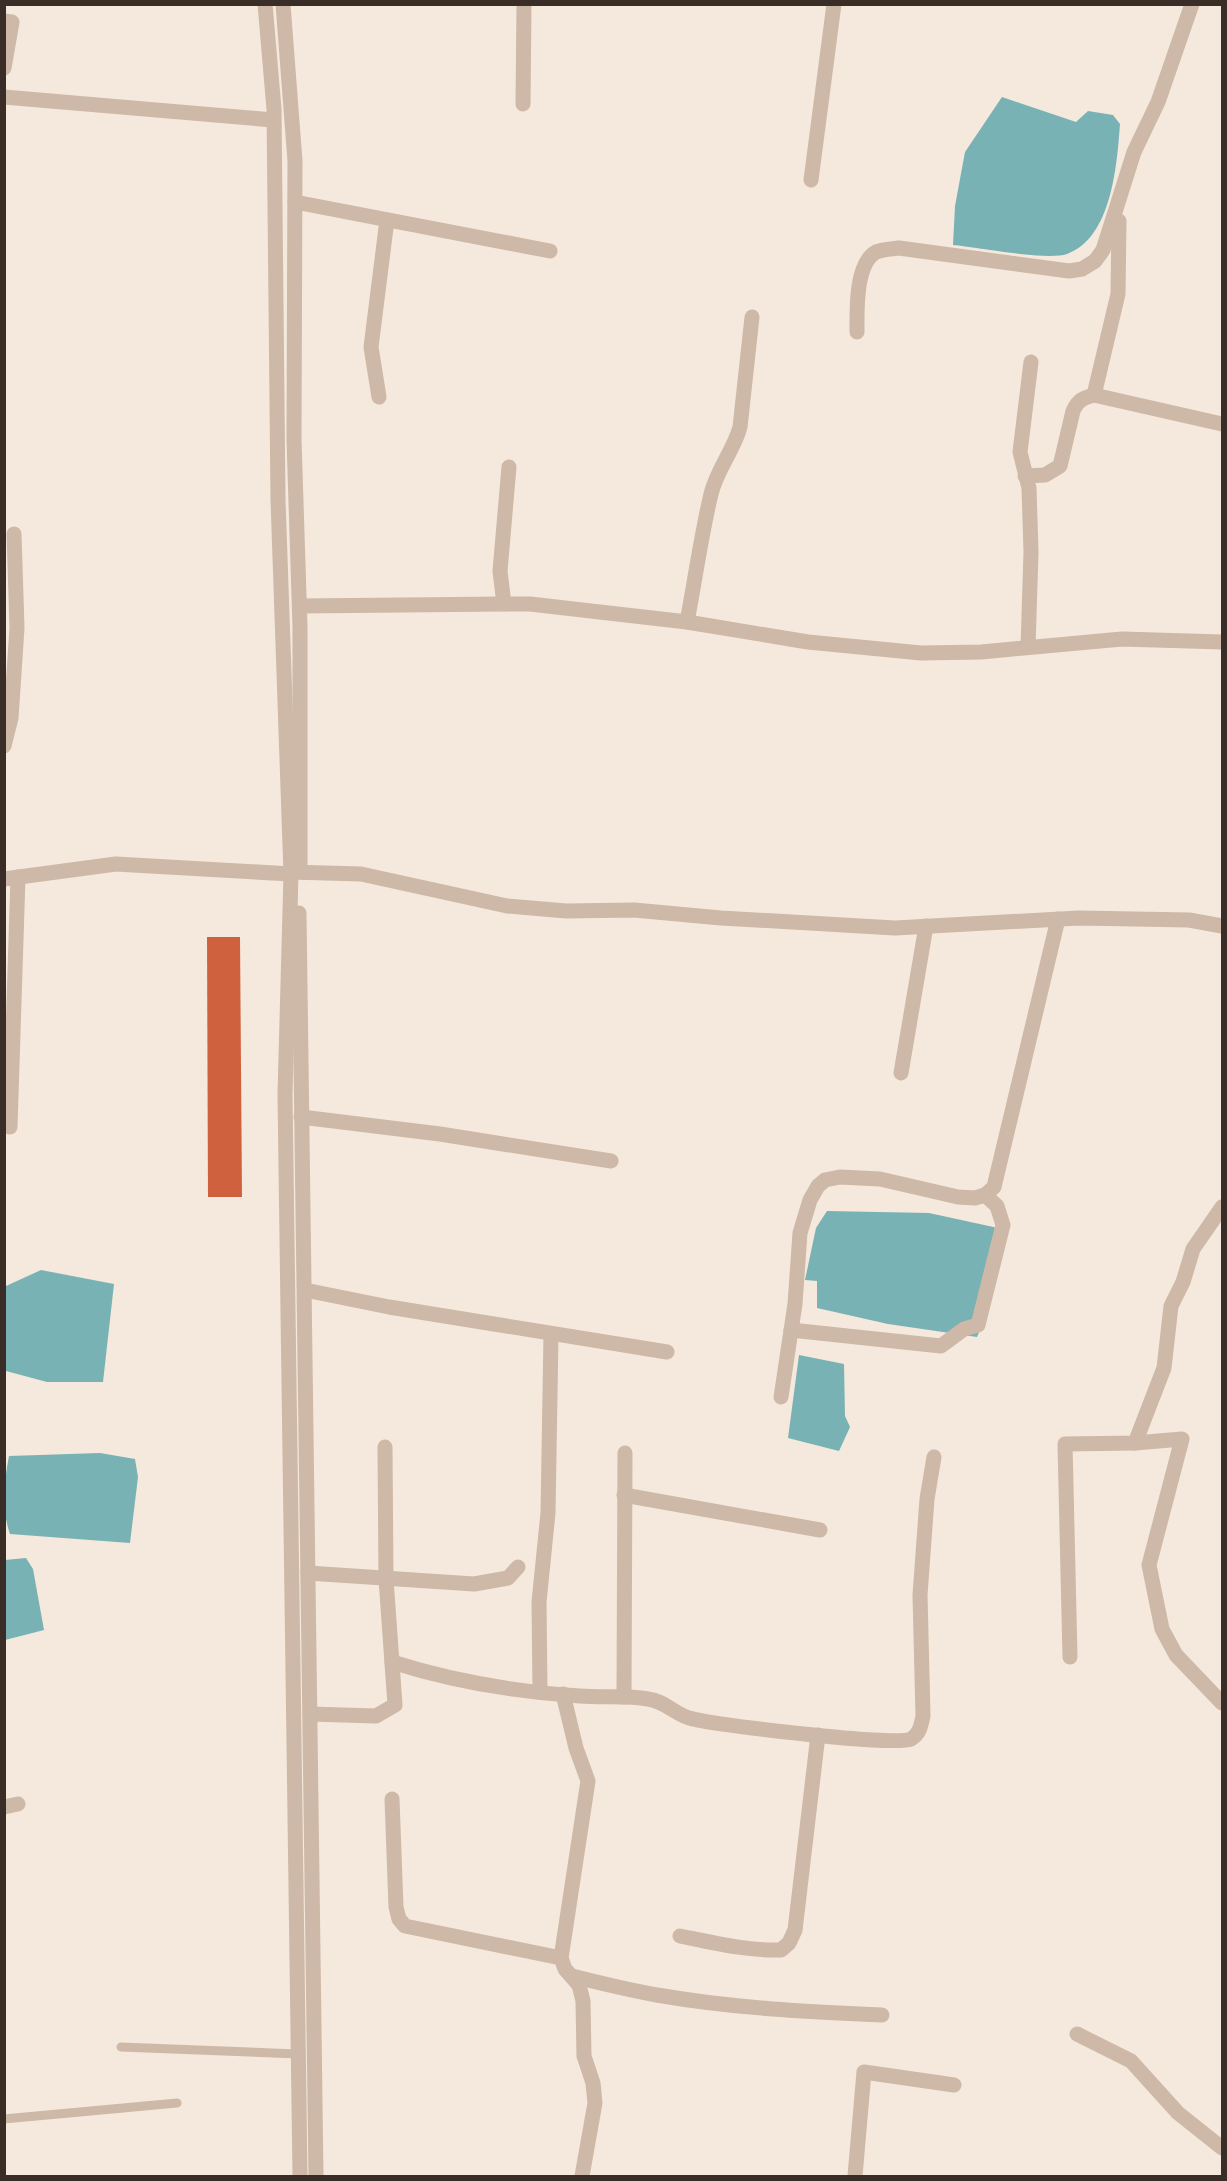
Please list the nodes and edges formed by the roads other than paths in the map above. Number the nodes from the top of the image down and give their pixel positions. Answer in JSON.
{"nodes":[{"id":1,"x":265,"y":4,"type":"edge"},
{"id":2,"x":283,"y":4,"type":"edge"},
{"id":3,"x":524,"y":4,"type":"edge"},
{"id":4,"x":834,"y":4,"type":"edge"},
{"id":5,"x":1192,"y":4,"type":"edge"},
{"id":6,"x":4,"y":21,"type":"edge"},
{"id":7,"x":4,"y":68,"type":"edge"},
{"id":8,"x":4,"y":97,"type":"edge"},
{"id":9,"x":523,"y":104,"type":"dead end"},
{"id":10,"x":273,"y":120,"type":"junction"},
{"id":11,"x":811,"y":180,"type":"dead end"},
{"id":12,"x":295,"y":202,"type":"junction"},
{"id":13,"x":1119,"y":204,"type":"junction"},
{"id":14,"x":387,"y":220,"type":"junction"},
{"id":15,"x":550,"y":251,"type":"dead end"},
{"id":16,"x":752,"y":317,"type":"dead end"},
{"id":17,"x":857,"y":332,"type":"dead end"},
{"id":18,"x":1031,"y":362,"type":"dead end"},
{"id":19,"x":1094,"y":395,"type":"junction"},
{"id":20,"x":379,"y":397,"type":"dead end"},
{"id":21,"x":1222,"y":424,"type":"edge"},
{"id":22,"x":509,"y":467,"type":"dead end"},
{"id":23,"x":1025,"y":476,"type":"junction"},
{"id":24,"x":14,"y":534,"type":"dead end"},
{"id":25,"x":10,"y":599,"type":"edge"},
{"id":26,"x":504,"y":604,"type":"junction"},
{"id":27,"x":300,"y":606,"type":"junction"},
{"id":28,"x":687,"y":622,"type":"junction"},
{"id":29,"x":1222,"y":642,"type":"edge"},
{"id":30,"x":1028,"y":647,"type":"junction"},
{"id":31,"x":4,"y":746,"type":"edge"},
{"id":32,"x":294,"y":873,"type":"junction"},
{"id":33,"x":11,"y":878,"type":"edge"},
{"id":34,"x":1058,"y":919,"type":"junction"},
{"id":35,"x":926,"y":926,"type":"junction"},
{"id":36,"x":1222,"y":926,"type":"edge"},
{"id":37,"x":901,"y":1073,"type":"dead end"},
{"id":38,"x":301,"y":1117,"type":"junction"},
{"id":39,"x":10,"y":1127,"type":"dead end"},
{"id":40,"x":610,"y":1161,"type":"dead end"},
{"id":41,"x":985,"y":1195,"type":"junction"},
{"id":42,"x":1222,"y":1207,"type":"edge"},
{"id":43,"x":305,"y":1290,"type":"junction"},
{"id":44,"x":791,"y":1330,"type":"junction"},
{"id":45,"x":551,"y":1335,"type":"junction"},
{"id":46,"x":668,"y":1352,"type":"dead end"},
{"id":47,"x":781,"y":1397,"type":"dead end"},
{"id":48,"x":1135,"y":1443,"type":"junction"},
{"id":49,"x":385,"y":1447,"type":"dead end"},
{"id":50,"x":625,"y":1453,"type":"dead end"},
{"id":51,"x":934,"y":1457,"type":"dead end"},
{"id":52,"x":624,"y":1495,"type":"junction"},
{"id":53,"x":820,"y":1530,"type":"dead end"},
{"id":54,"x":518,"y":1567,"type":"dead end"},
{"id":55,"x":308,"y":1573,"type":"junction"},
{"id":56,"x":386,"y":1578,"type":"junction"},
{"id":57,"x":1070,"y":1657,"type":"dead end"},
{"id":58,"x":392,"y":1662,"type":"junction"},
{"id":59,"x":292,"y":1686,"type":"junction"},
{"id":60,"x":309,"y":1687,"type":"junction"},
{"id":61,"x":540,"y":1691,"type":"junction"},
{"id":62,"x":563,"y":1694,"type":"junction"},
{"id":63,"x":624,"y":1697,"type":"junction"},
{"id":64,"x":1222,"y":1702,"type":"edge"},
{"id":65,"x":310,"y":1714,"type":"junction"},
{"id":66,"x":818,"y":1735,"type":"junction"},
{"id":67,"x":392,"y":1799,"type":"dead end"},
{"id":68,"x":680,"y":1936,"type":"dead end"},
{"id":69,"x":561,"y":1958,"type":"junction"},
{"id":70,"x":572,"y":1976,"type":"junction"},
{"id":71,"x":882,"y":2015,"type":"dead end"},
{"id":72,"x":1077,"y":2034,"type":"dead end"},
{"id":73,"x":122,"y":2047,"type":"dead end"},
{"id":74,"x":298,"y":2054,"type":"junction"},
{"id":75,"x":954,"y":2085,"type":"dead end"},
{"id":76,"x":177,"y":2103,"type":"dead end"},
{"id":77,"x":4,"y":2120,"type":"edge"},
{"id":78,"x":1222,"y":2148,"type":"edge"},
{"id":79,"x":300,"y":2176,"type":"edge"},
{"id":80,"x":316,"y":2176,"type":"edge"},
{"id":81,"x":582,"y":2176,"type":"edge"},
{"id":82,"x":855,"y":2176,"type":"edge"}],
"edges":[{"from":1,"to":10,"type":"street"},
{"from":2,"to":12,"type":"street"},
{"from":3,"to":9,"type":"street"},
{"from":4,"to":11,"type":"street"},
{"from":5,"to":13,"type":"street"},
{"from":6,"to":7,"type":"street"},
{"from":8,"to":10,"type":"street"},
{"from":10,"to":32,"type":"street"},
{"from":12,"to":14,"type":"street"},
{"from":12,"to":27,"type":"street"},
{"from":13,"to":17,"type":"street"},
{"from":13,"to":19,"type":"street"},
{"from":14,"to":15,"type":"street"},
{"from":14,"to":20,"type":"street"},
{"from":16,"to":28,"type":"street"},
{"from":18,"to":23,"type":"street"},
{"from":19,"to":21,"type":"street"},
{"from":19,"to":23,"type":"street"},
{"from":22,"to":26,"type":"street"},
{"from":23,"to":30,"type":"street"},
{"from":24,"to":25,"type":"street"},
{"from":25,"to":31,"type":"street"},
{"from":26,"to":27,"type":"street"},
{"from":26,"to":28,"type":"street"},
{"from":27,"to":32,"type":"street"},
{"from":28,"to":30,"type":"street"},
{"from":29,"to":30,"type":"street"},
{"from":32,"to":33,"type":"street"},
{"from":32,"to":35,"type":"street"},
{"from":32,"to":38,"type":"street"},
{"from":32,"to":59,"type":"street"},
{"from":33,"to":39,"type":"street"},
{"from":34,"to":35,"type":"street"},
{"from":34,"to":36,"type":"street"},
{"from":34,"to":41,"type":"street"},
{"from":35,"to":37,"type":"street"},
{"from":38,"to":40,"type":"street"},
{"from":38,"to":43,"type":"street"},
{"from":41,"to":44,"type":"street"},
{"from":41,"to":44,"type":"street"},
{"from":42,"to":48,"type":"street"},
{"from":43,"to":45,"type":"street"},
{"from":43,"to":55,"type":"street"},
{"from":44,"to":47,"type":"street"},
{"from":45,"to":46,"type":"street"},
{"from":45,"to":61,"type":"street"},
{"from":48,"to":57,"type":"street"},
{"from":48,"to":64,"type":"street"},
{"from":49,"to":56,"type":"street"},
{"from":50,"to":52,"type":"street"},
{"from":51,"to":66,"type":"street"},
{"from":52,"to":53,"type":"street"},
{"from":52,"to":63,"type":"street"},
{"from":54,"to":56,"type":"street"},
{"from":55,"to":56,"type":"street"},
{"from":55,"to":60,"type":"street"},
{"from":56,"to":58,"type":"street"},
{"from":58,"to":61,"type":"street"},
{"from":58,"to":65,"type":"street"},
{"from":59,"to":60,"type":"street"},
{"from":59,"to":74,"type":"street"},
{"from":60,"to":65,"type":"street"},
{"from":61,"to":62,"type":"street"},
{"from":62,"to":63,"type":"street"},
{"from":62,"to":69,"type":"street"},
{"from":63,"to":66,"type":"street"},
{"from":65,"to":80,"type":"street"},
{"from":66,"to":68,"type":"street"},
{"from":67,"to":69,"type":"street"},
{"from":69,"to":70,"type":"street"},
{"from":70,"to":71,"type":"street"},
{"from":70,"to":81,"type":"street"},
{"from":72,"to":78,"type":"street"},
{"from":73,"to":74,"type":"lane"},
{"from":74,"to":79,"type":"street"},
{"from":75,"to":82,"type":"street"},
{"from":76,"to":77,"type":"lane"}]}
